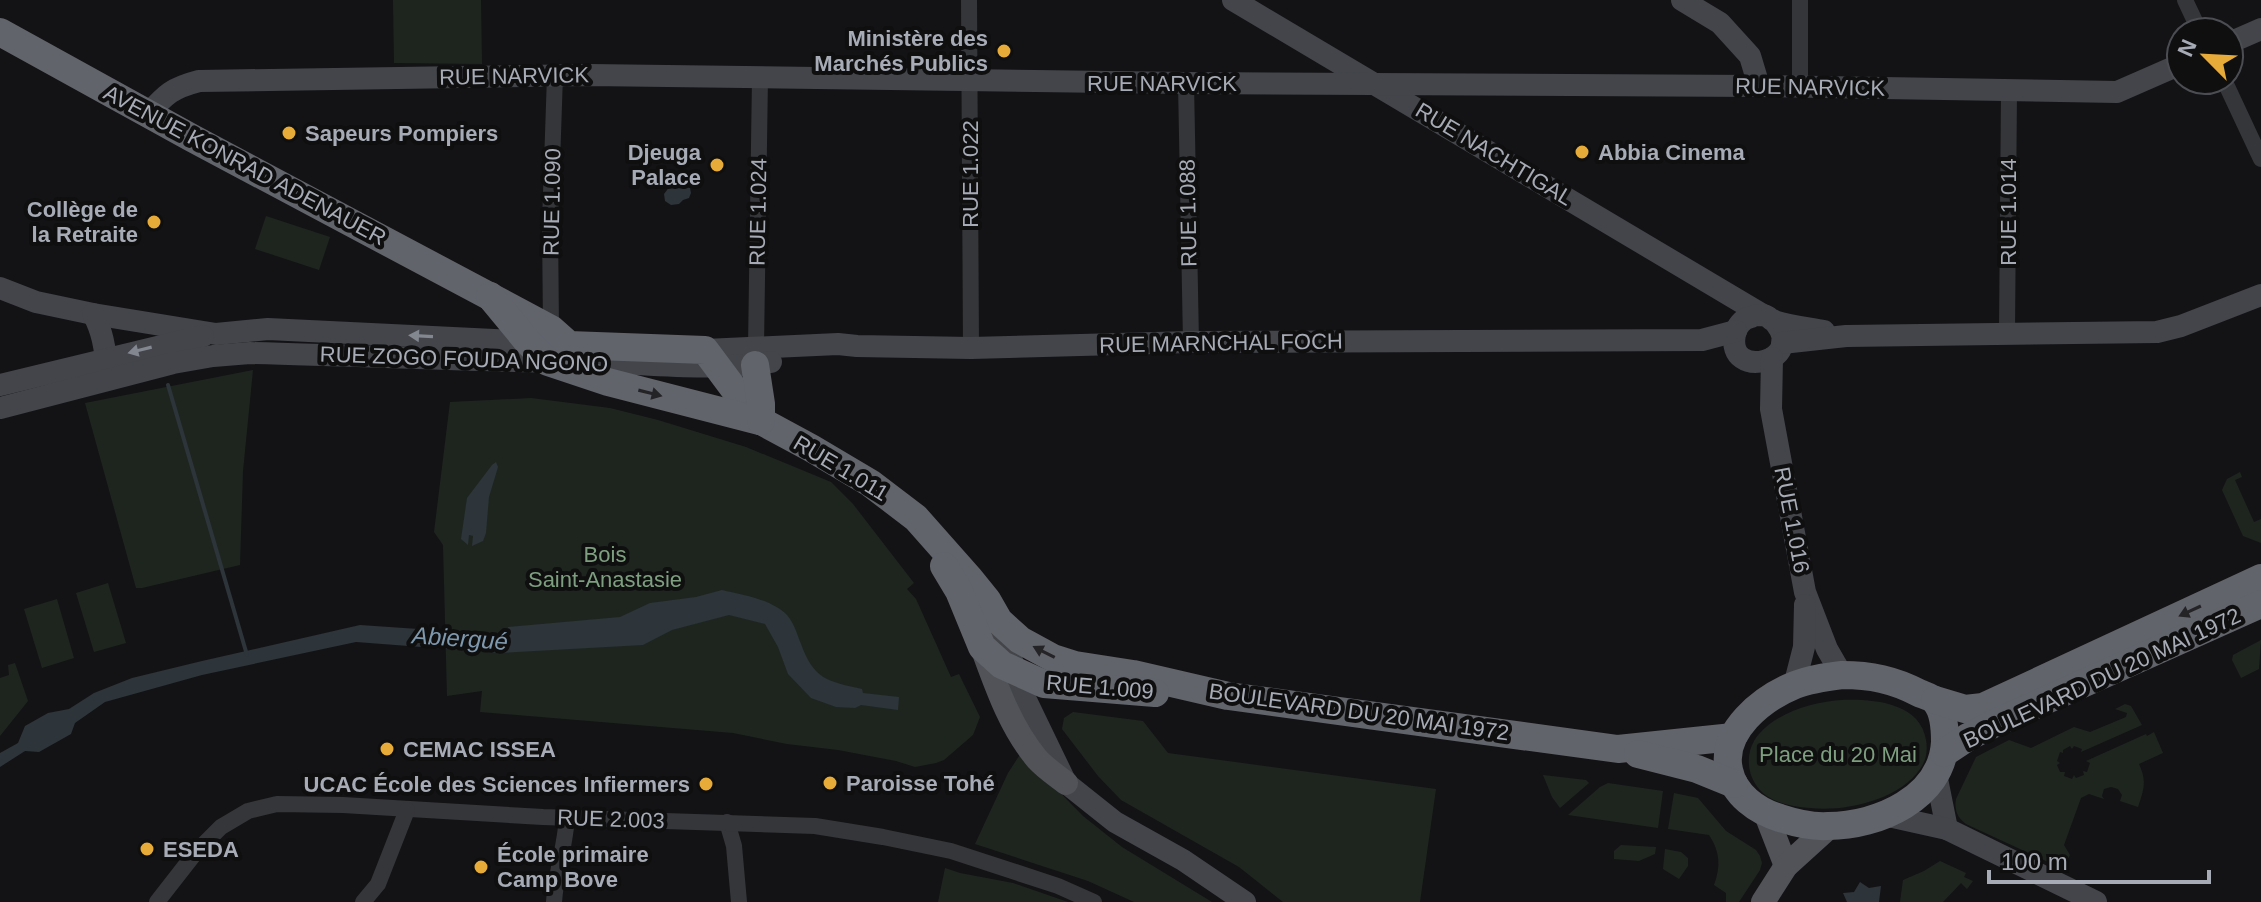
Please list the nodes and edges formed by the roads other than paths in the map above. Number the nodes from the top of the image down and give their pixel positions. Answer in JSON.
{"nodes":[{"id":1,"x":969,"y":0,"type":"edge"},
{"id":2,"x":1233,"y":0,"type":"edge"},
{"id":3,"x":1682,"y":0,"type":"edge"},
{"id":4,"x":1800,"y":0,"type":"edge"},
{"id":5,"x":0,"y":32,"type":"edge"},
{"id":6,"x":2165,"y":71,"type":"edge"},
{"id":7,"x":555,"y":75,"type":"junction"},
{"id":8,"x":760,"y":77,"type":"junction"},
{"id":9,"x":969,"y":80,"type":"junction"},
{"id":10,"x":1186,"y":83,"type":"junction"},
{"id":11,"x":1375,"y":83,"type":"junction"},
{"id":12,"x":1759,"y":86,"type":"junction"},
{"id":13,"x":1800,"y":86,"type":"junction"},
{"id":14,"x":2009,"y":90,"type":"junction"},
{"id":15,"x":2231,"y":96,"type":"edge"},
{"id":16,"x":148,"y":114,"type":"junction"},
{"id":17,"x":2261,"y":159,"type":"edge"},
{"id":18,"x":0,"y":288,"type":"edge"},
{"id":19,"x":2261,"y":295,"type":"edge"},
{"id":20,"x":93,"y":314,"type":"junction"},
{"id":21,"x":1748,"y":328,"type":"junction"},
{"id":22,"x":2007,"y":333,"type":"junction"},
{"id":23,"x":216,"y":334,"type":"junction"},
{"id":24,"x":1846,"y":336,"type":"junction"},
{"id":25,"x":1191,"y":342,"type":"junction"},
{"id":26,"x":549,"y":344,"type":"junction"},
{"id":27,"x":971,"y":348,"type":"junction"},
{"id":28,"x":1777,"y":350,"type":"junction"},
{"id":29,"x":250,"y":353,"type":"junction"},
{"id":30,"x":756,"y":356,"type":"junction"},
{"id":31,"x":710,"y":357,"type":"junction"},
{"id":32,"x":106,"y":359,"type":"junction"},
{"id":33,"x":106,"y":382,"type":"junction"},
{"id":34,"x":0,"y":385,"type":"edge"},
{"id":35,"x":0,"y":408,"type":"edge"},
{"id":36,"x":1771,"y":409,"type":"junction"},
{"id":37,"x":762,"y":422,"type":"junction"},
{"id":38,"x":916,"y":518,"type":"junction"},
{"id":39,"x":2261,"y":578,"type":"edge"},
{"id":40,"x":1805,"y":592,"type":"junction"},
{"id":41,"x":2261,"y":604,"type":"edge"},
{"id":42,"x":999,"y":621,"type":"junction"},
{"id":43,"x":982,"y":647,"type":"junction"},
{"id":44,"x":1017,"y":673,"type":"junction"},
{"id":45,"x":1842,"y":675,"type":"junction"},
{"id":46,"x":1794,"y":686,"type":"junction"},
{"id":47,"x":1228,"y":696,"type":"junction"},
{"id":48,"x":1935,"y":700,"type":"junction"},
{"id":49,"x":1733,"y":737,"type":"junction"},
{"id":50,"x":1618,"y":749,"type":"junction"},
{"id":51,"x":1940,"y":764,"type":"junction"},
{"id":52,"x":1066,"y":783,"type":"junction"},
{"id":53,"x":1734,"y":784,"type":"junction"},
{"id":54,"x":407,"y":810,"type":"junction"},
{"id":55,"x":1765,"y":812,"type":"junction"},
{"id":56,"x":1884,"y":815,"type":"junction"},
{"id":57,"x":567,"y":818,"type":"junction"},
{"id":58,"x":727,"y":822,"type":"junction"},
{"id":59,"x":1829,"y":827,"type":"junction"},
{"id":60,"x":1947,"y":829,"type":"junction"},
{"id":61,"x":1786,"y":866,"type":"junction"},
{"id":62,"x":157,"y":902,"type":"edge"},
{"id":63,"x":363,"y":902,"type":"edge"},
{"id":64,"x":554,"y":902,"type":"edge"},
{"id":65,"x":739,"y":902,"type":"edge"},
{"id":66,"x":1094,"y":902,"type":"edge"},
{"id":67,"x":1245,"y":902,"type":"edge"},
{"id":68,"x":1763,"y":902,"type":"edge"},
{"id":69,"x":2096,"y":902,"type":"edge"}],
"edges":[{"from":1,"to":9,"type":"street","name":"RUE 1.022"},
{"from":2,"to":11,"type":"main road","name":"RUE NACHTIGAL"},
{"from":3,"to":12,"type":"main road"},
{"from":4,"to":13,"type":"street"},
{"from":5,"to":16,"type":"highway","name":"AVENUE KONRAD ADENAUER"},
{"from":6,"to":14,"type":"main road","name":"RUE NARVICK"},
{"from":7,"to":8,"type":"main road","name":"RUE NARVICK"},
{"from":7,"to":16,"type":"main road","name":"RUE NARVICK"},
{"from":7,"to":26,"type":"street","name":"RUE 1.090"},
{"from":8,"to":9,"type":"main road","name":"RUE NARVICK"},
{"from":8,"to":30,"type":"street","name":"RUE 1.024"},
{"from":9,"to":10,"type":"main road","name":"RUE NARVICK"},
{"from":9,"to":27,"type":"street","name":"RUE 1.022"},
{"from":10,"to":11,"type":"main road","name":"RUE NARVICK"},
{"from":10,"to":25,"type":"street","name":"RUE 1.088"},
{"from":11,"to":12,"type":"main road","name":"RUE NARVICK"},
{"from":11,"to":21,"type":"main road","name":"RUE NACHTIGAL"},
{"from":12,"to":13,"type":"main road","name":"RUE NARVICK"},
{"from":13,"to":14,"type":"main road","name":"RUE NARVICK"},
{"from":14,"to":22,"type":"street","name":"RUE 1.014"},
{"from":15,"to":17,"type":"street"},
{"from":16,"to":26,"type":"highway","name":"AVENUE KONRAD ADENAUER"},
{"from":18,"to":20,"type":"main road","name":"RUE ZOGO FOUDA NGONO"},
{"from":19,"to":22,"type":"main road"},
{"from":20,"to":23,"type":"main road","name":"RUE ZOGO FOUDA NGONO"},
{"from":20,"to":32,"type":"main road"},
{"from":21,"to":24,"type":"main road"},
{"from":21,"to":25,"type":"main road","name":"RUE MARNCHAL FOCH"},
{"from":21,"to":28,"type":"main road"},
{"from":21,"to":28,"type":"main road","name":"RUE MARNCHAL FOCH"},
{"from":21,"to":36,"type":"main road"},
{"from":22,"to":24,"type":"main road"},
{"from":26,"to":23,"type":"main road","name":"RUE ZOGO FOUDA NGONO","one_way":true},
{"from":23,"to":29,"type":"main road","name":"RUE ZOGO FOUDA NGONO"},
{"from":23,"to":32,"type":"main road","one_way":true},
{"from":24,"to":28,"type":"main road","name":"RUE MARNCHAL FOCH"},
{"from":25,"to":27,"type":"main road","name":"RUE MARNCHAL FOCH"},
{"from":26,"to":29,"type":"main road","name":"RUE ZOGO FOUDA NGONO"},
{"from":26,"to":31,"type":"highway"},
{"from":26,"to":37,"type":"highway","one_way":true},
{"from":27,"to":30,"type":"main road","name":"RUE MARNCHAL FOCH"},
{"from":28,"to":36,"type":"main road","name":"RUE 1.016"},
{"from":29,"to":33,"type":"main road"},
{"from":30,"to":31,"type":"main road"},
{"from":30,"to":37,"type":"highway"},
{"from":31,"to":37,"type":"highway"},
{"from":32,"to":33,"type":"main road"},
{"from":32,"to":34,"type":"main road"},
{"from":33,"to":35,"type":"main road"},
{"from":36,"to":40,"type":"main road","name":"RUE 1.016"},
{"from":37,"to":38,"type":"highway","name":"RUE 1.011"},
{"from":38,"to":42,"type":"highway","name":"RUE 1.011"},
{"from":38,"to":43,"type":"highway","name":"RUE 1.011"},
{"from":39,"to":48,"type":"highway","name":"BOULEVARD DU 20 MAI 1972","one_way":true},
{"from":40,"to":45,"type":"main road","name":"RUE 1.016"},
{"from":40,"to":46,"type":"main road"},
{"from":41,"to":51,"type":"highway","name":"BOULEVARD DU 20 MAI 1972"},
{"from":42,"to":44,"type":"main road"},
{"from":47,"to":42,"type":"highway","name":"BOULEVARD DU 20 MAI 1972","one_way":true},
{"from":43,"to":44,"type":"highway","name":"RUE 1.009"},
{"from":43,"to":52,"type":"main road"},
{"from":44,"to":47,"type":"highway","name":"RUE 1.009"},
{"from":44,"to":52,"type":"main road"},
{"from":45,"to":46,"type":"highway"},
{"from":45,"to":48,"type":"highway"},
{"from":46,"to":49,"type":"highway"},
{"from":47,"to":50,"type":"highway","name":"BOULEVARD DU 20 MAI 1972"},
{"from":48,"to":51,"type":"highway"},
{"from":49,"to":50,"type":"highway","name":"BOULEVARD DU 20 MAI 1972"},
{"from":49,"to":53,"type":"highway"},
{"from":50,"to":53,"type":"highway"},
{"from":51,"to":56,"type":"highway"},
{"from":51,"to":60,"type":"main road"},
{"from":52,"to":67,"type":"main road"},
{"from":53,"to":55,"type":"highway"},
{"from":54,"to":57,"type":"street","name":"RUE 2.003"},
{"from":54,"to":62,"type":"street","name":"RUE 2.003"},
{"from":54,"to":63,"type":"street"},
{"from":55,"to":59,"type":"highway"},
{"from":55,"to":61,"type":"main road"},
{"from":56,"to":59,"type":"highway"},
{"from":56,"to":60,"type":"main road"},
{"from":57,"to":58,"type":"street","name":"RUE 2.003"},
{"from":57,"to":64,"type":"street"},
{"from":58,"to":65,"type":"street"},
{"from":58,"to":66,"type":"street","name":"RUE 2.003"},
{"from":59,"to":61,"type":"main road"},
{"from":60,"to":69,"type":"main road"},
{"from":61,"to":68,"type":"main road"}]}
